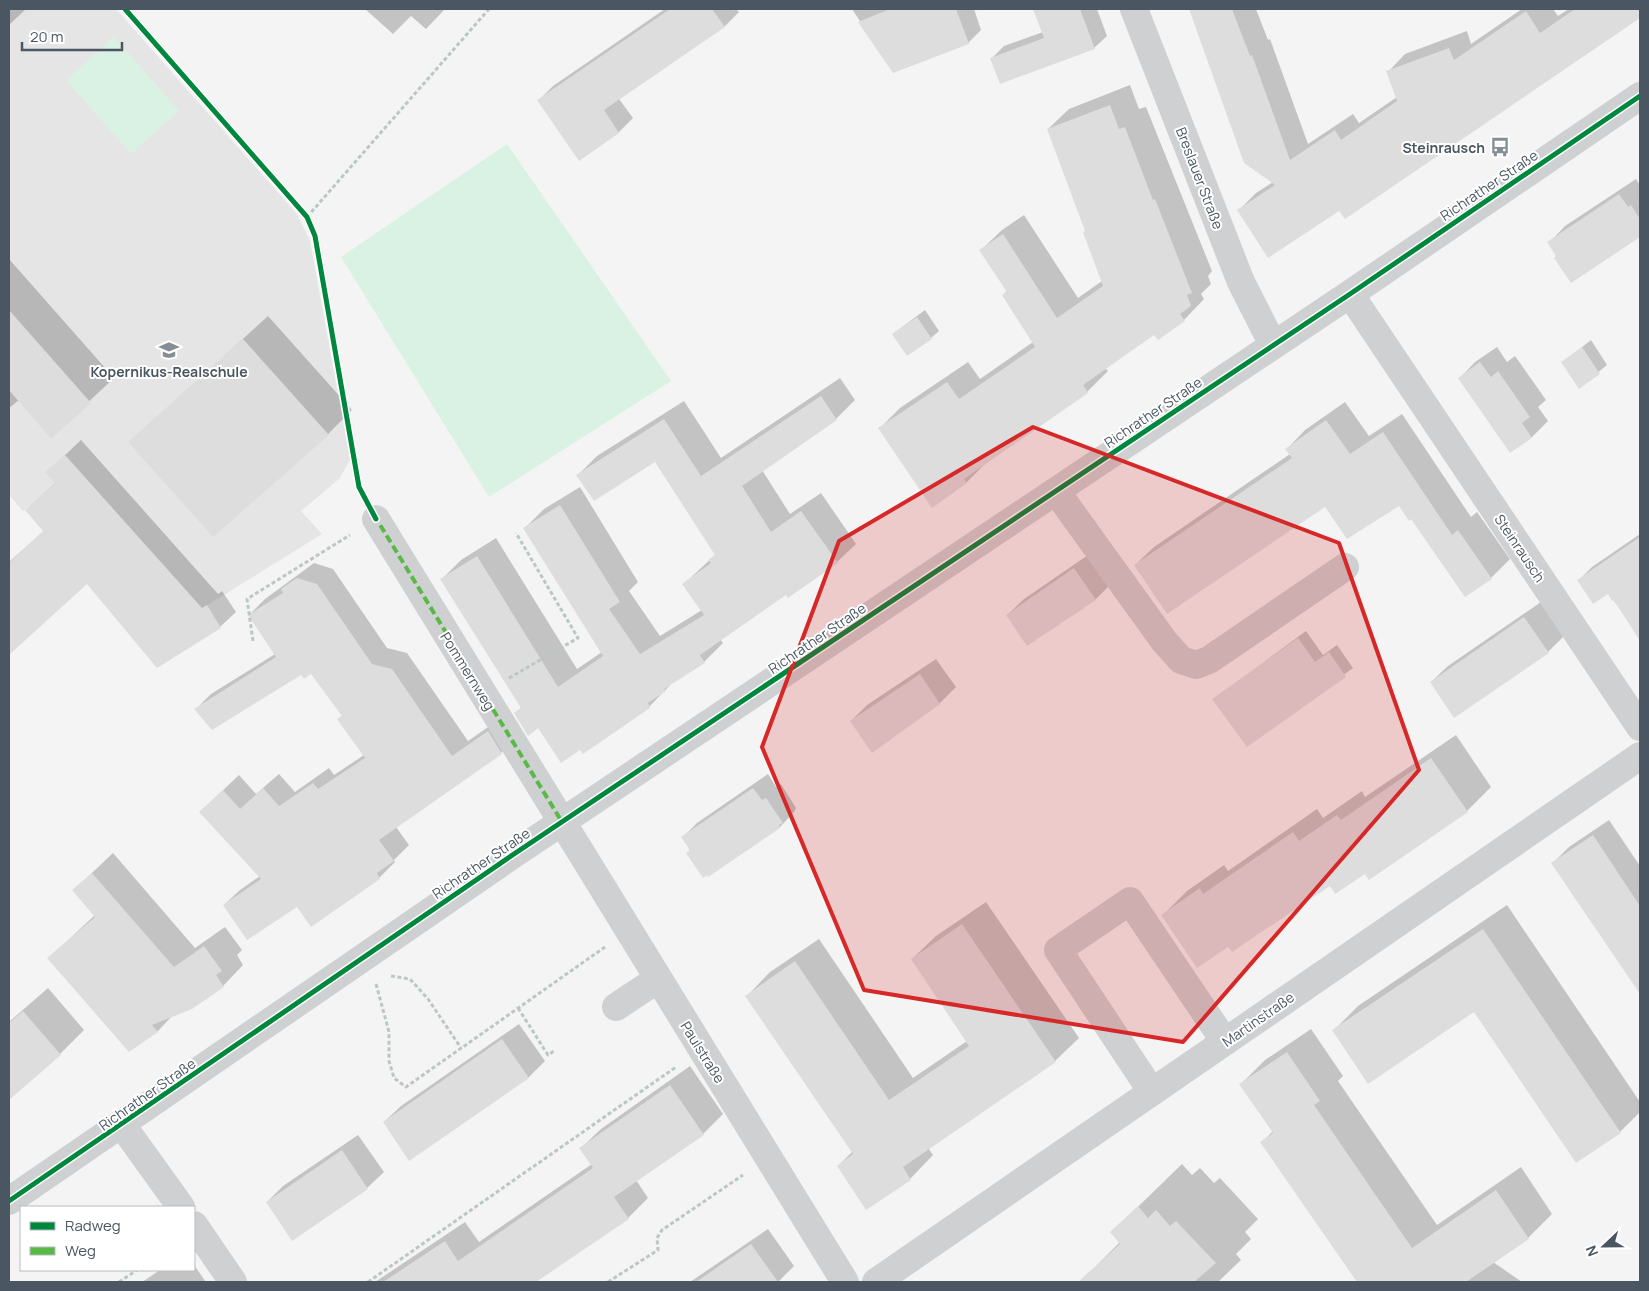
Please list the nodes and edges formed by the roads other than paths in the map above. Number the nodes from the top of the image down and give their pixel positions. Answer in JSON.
{"nodes":[{"id":1,"x":1134,"y":9,"type":"edge"},
{"id":2,"x":1640,"y":96,"type":"edge"},
{"id":3,"x":1350,"y":294,"type":"junction"},
{"id":4,"x":1273,"y":345,"type":"junction"},
{"id":5,"x":1056,"y":491,"type":"junction"},
{"id":6,"x":376,"y":519,"type":"road end"},
{"id":7,"x":1345,"y":567,"type":"dead end"},
{"id":8,"x":1640,"y":727,"type":"edge"},
{"id":9,"x":1640,"y":756,"type":"edge"},
{"id":10,"x":562,"y":822,"type":"junction"},
{"id":11,"x":658,"y":979,"type":"junction"},
{"id":12,"x":616,"y":1006,"type":"dead end"},
{"id":13,"x":1225,"y":1042,"type":"junction"},
{"id":14,"x":1152,"y":1092,"type":"junction"},
{"id":15,"x":122,"y":1125,"type":"junction"},
{"id":16,"x":9,"y":1202,"type":"edge"},
{"id":17,"x":180,"y":1206,"type":"edge"},
{"id":18,"x":195,"y":1226,"type":"edge"},
{"id":19,"x":233,"y":1282,"type":"edge"},
{"id":20,"x":845,"y":1282,"type":"edge"},
{"id":21,"x":876,"y":1282,"type":"edge"}],
"edges":[{"from":1,"to":4,"type":"street","name":"Breslauer Straße"},
{"from":2,"to":3,"type":"street","name":"Richrather Straße"},
{"from":3,"to":4,"type":"street","name":"Richrather Straße"},
{"from":3,"to":8,"type":"street","name":"Steinrausch"},
{"from":4,"to":5,"type":"street","name":"Richrather Straße"},
{"from":5,"to":7,"type":"street"},
{"from":5,"to":10,"type":"street","name":"Richrather Straße"},
{"from":6,"to":10,"type":"street","name":"Pommernweg"},
{"from":9,"to":13,"type":"street","name":"Martinstraße"},
{"from":10,"to":11,"type":"street","name":"Paulstraße"},
{"from":10,"to":15,"type":"street","name":"Richrather Straße"},
{"from":11,"to":12,"type":"street"},
{"from":11,"to":20,"type":"street","name":"Paulstraße"},
{"from":13,"to":14,"type":"street","name":"Martinstraße"},
{"from":13,"to":14,"type":"street"},
{"from":14,"to":21,"type":"street","name":"Martinstraße"},
{"from":15,"to":16,"type":"street","name":"Richrather Straße"},
{"from":15,"to":17,"type":"street"},
{"from":18,"to":19,"type":"street"}]}
